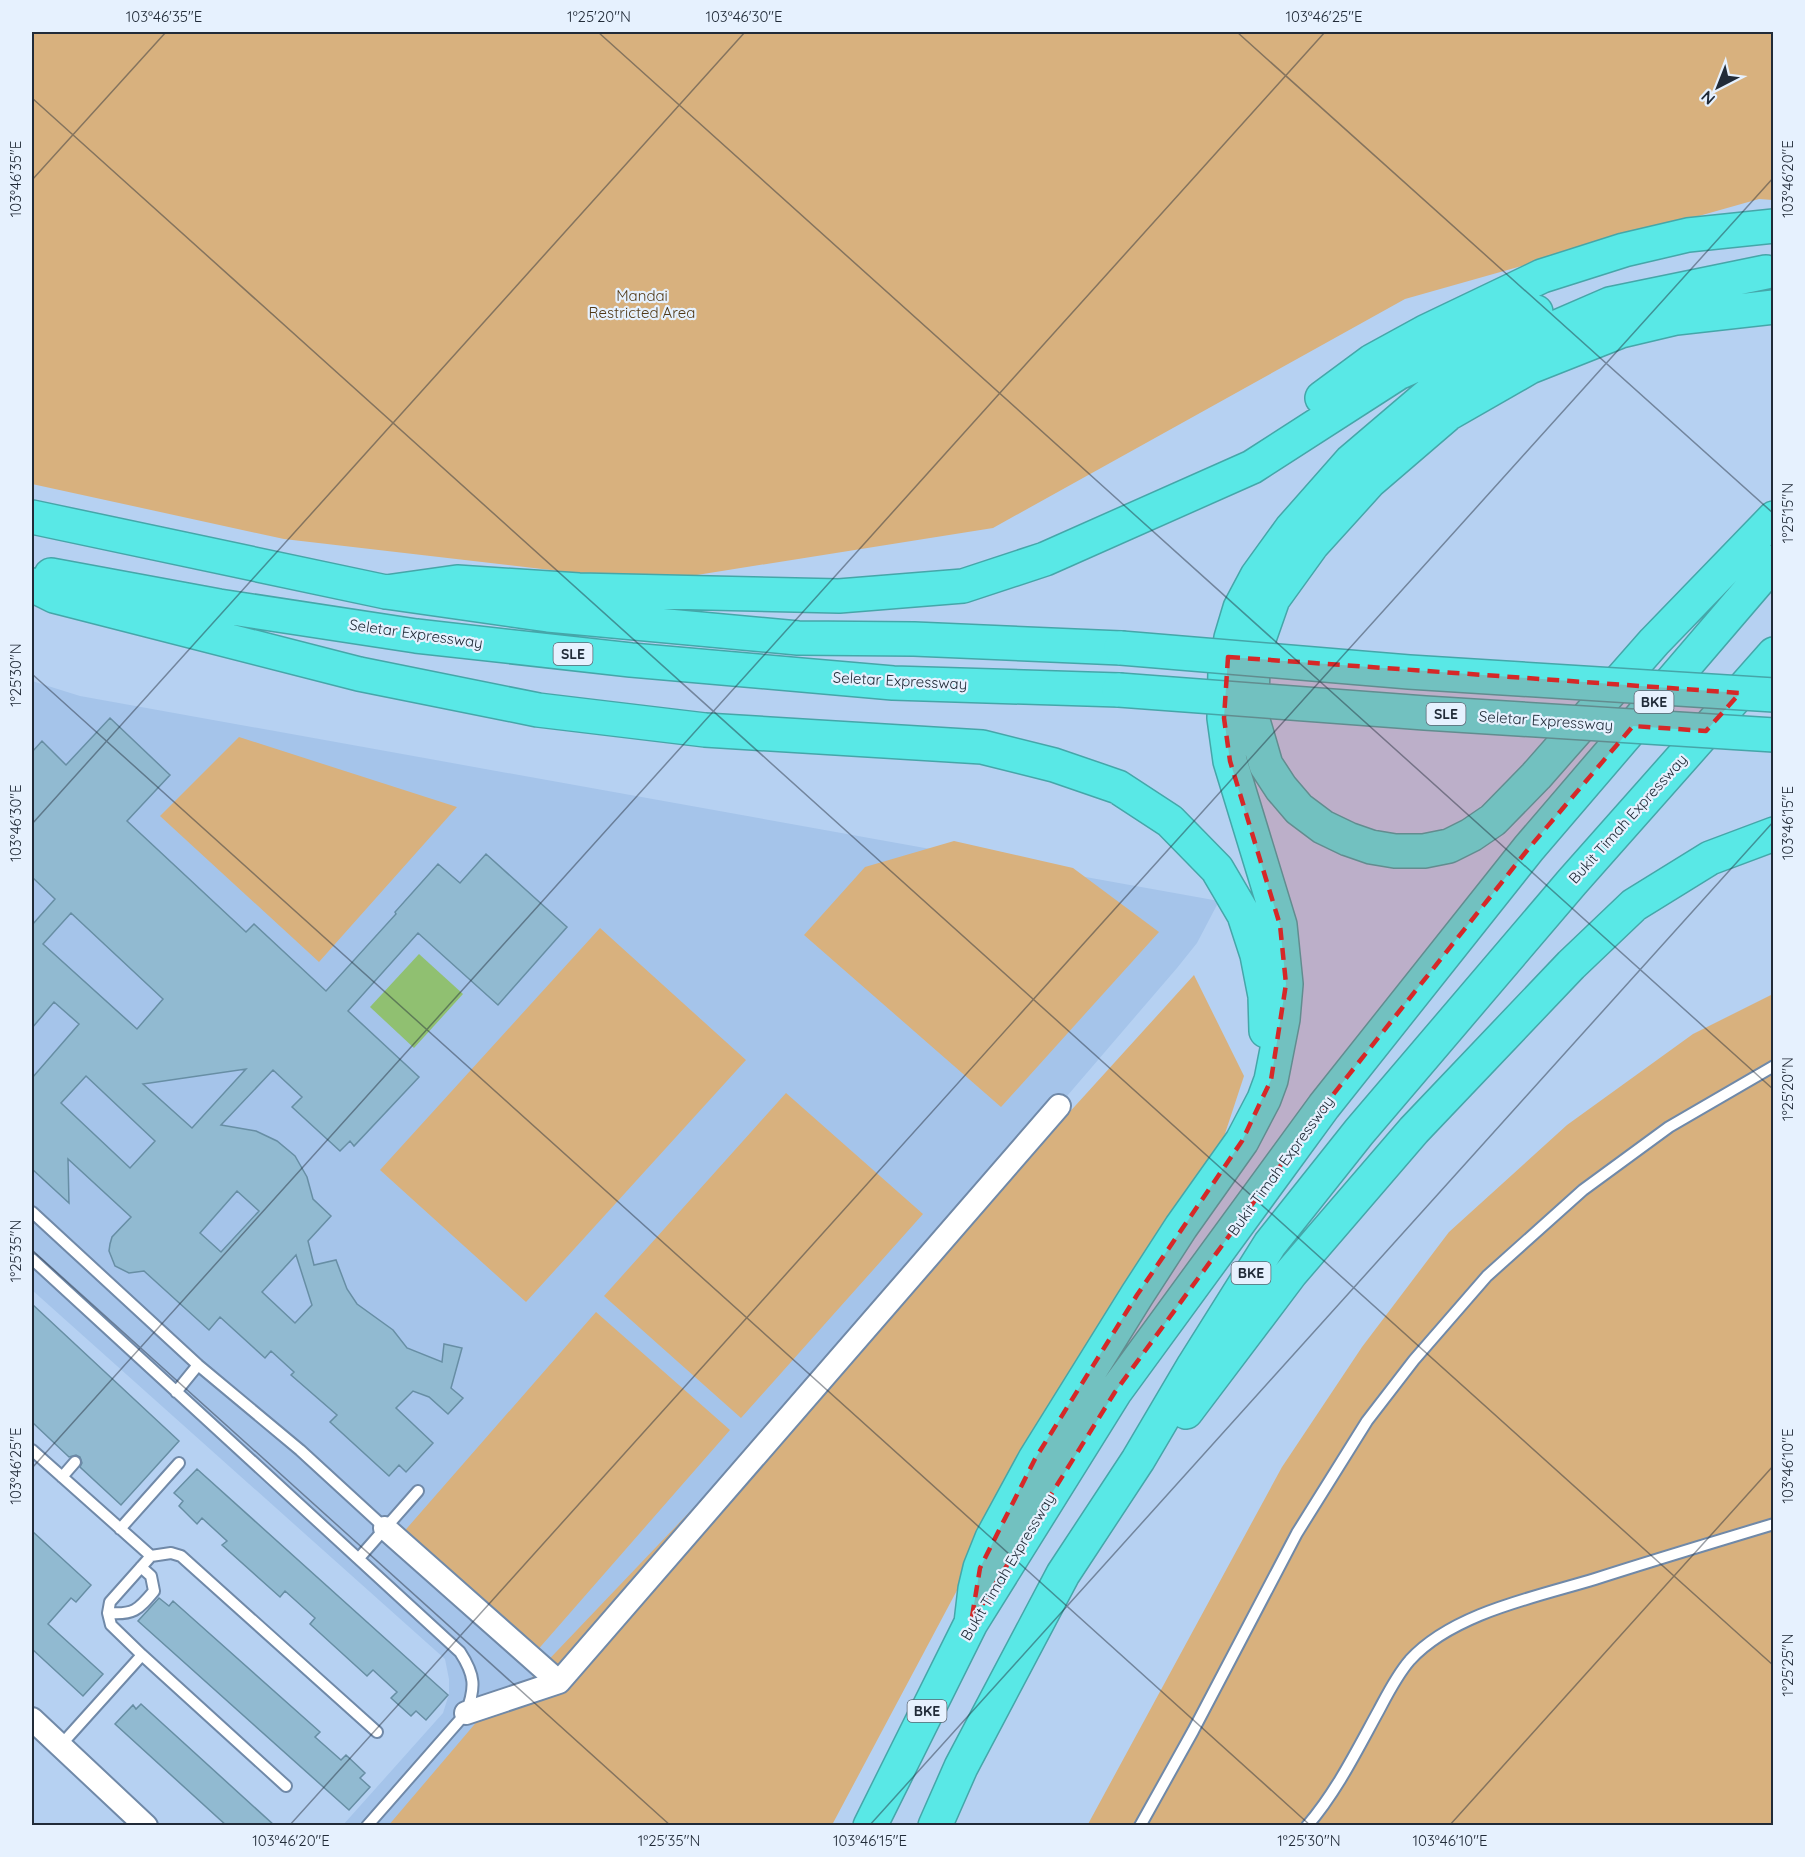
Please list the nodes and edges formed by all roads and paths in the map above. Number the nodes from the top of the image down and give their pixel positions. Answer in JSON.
{"nodes":[{"id":1,"x":1773,"y":226,"type":"edge"},
{"id":2,"x":1770,"y":273,"type":"edge"},
{"id":3,"x":1773,"y":307,"type":"edge"},
{"id":4,"x":1213,"y":485,"type":"junction"},
{"id":5,"x":32,"y":517,"type":"edge"},
{"id":6,"x":1773,"y":518,"type":"edge"},
{"id":7,"x":1773,"y":562,"type":"edge"},
{"id":8,"x":32,"y":572,"type":"edge"},
{"id":9,"x":32,"y":585,"type":"edge"},
{"id":10,"x":386,"y":592,"type":"junction"},
{"id":11,"x":1773,"y":654,"type":"edge"},
{"id":12,"x":1773,"y":667,"type":"edge"},
{"id":13,"x":1773,"y":695,"type":"edge"},
{"id":14,"x":1714,"y":722,"type":"junction"},
{"id":15,"x":1773,"y":735,"type":"edge"},
{"id":16,"x":1773,"y":834,"type":"edge"},
{"id":17,"x":1773,"y":1066,"type":"edge"},
{"id":18,"x":1059,"y":1106,"type":"dead end"},
{"id":19,"x":1228,"y":1163,"type":"junction"},
{"id":20,"x":32,"y":1212,"type":"edge"},
{"id":21,"x":32,"y":1259,"type":"edge"},
{"id":22,"x":198,"y":1365,"type":"junction"},
{"id":23,"x":176,"y":1392,"type":"junction"},
{"id":24,"x":32,"y":1450,"type":"edge"},
{"id":25,"x":1138,"y":1460,"type":"junction"},
{"id":26,"x":75,"y":1462,"type":"dead end"},
{"id":27,"x":179,"y":1463,"type":"dead end"},
{"id":28,"x":62,"y":1477,"type":"junction"},
{"id":29,"x":418,"y":1491,"type":"dead end"},
{"id":30,"x":1773,"y":1524,"type":"edge"},
{"id":31,"x":386,"y":1528,"type":"junction"},
{"id":32,"x":120,"y":1529,"type":"junction"},
{"id":33,"x":151,"y":1556,"type":"junction"},
{"id":34,"x":359,"y":1558,"type":"junction"},
{"id":35,"x":141,"y":1567,"type":"junction"},
{"id":36,"x":108,"y":1613,"type":"junction"},
{"id":37,"x":971,"y":1623,"type":"junction"},
{"id":38,"x":142,"y":1655,"type":"junction"},
{"id":39,"x":559,"y":1682,"type":"junction"},
{"id":40,"x":466,"y":1713,"type":"junction"},
{"id":41,"x":32,"y":1719,"type":"edge"},
{"id":42,"x":377,"y":1732,"type":"dead end"},
{"id":43,"x":60,"y":1746,"type":"junction"},
{"id":44,"x":286,"y":1786,"type":"dead end"},
{"id":45,"x":146,"y":1826,"type":"edge"},
{"id":46,"x":367,"y":1826,"type":"edge"},
{"id":47,"x":870,"y":1826,"type":"edge"},
{"id":48,"x":935,"y":1826,"type":"edge"},
{"id":49,"x":1140,"y":1826,"type":"edge"},
{"id":50,"x":1307,"y":1826,"type":"edge"}],
"edges":[{"from":1,"to":4,"type":"highway"},
{"from":2,"to":4,"type":"highway"},
{"from":2,"to":19,"type":"highway"},
{"from":3,"to":6,"type":"highway"},
{"from":4,"to":10,"type":"highway"},
{"from":5,"to":10,"type":"highway"},
{"from":7,"to":37,"type":"highway","name":"Bukit Timah Expressway","number":"BKE"},
{"from":8,"to":15,"type":"highway","name":"Seletar Expressway","number":"SLE","bridge":true},
{"from":9,"to":19,"type":"highway"},
{"from":10,"to":13,"type":"highway","bridge":true},
{"from":11,"to":14,"type":"highway","name":"Bukit Timah Expressway","number":"BKE"},
{"from":12,"to":14,"type":"highway"},
{"from":14,"to":25,"type":"highway","name":"Bukit Timah Expressway","number":"BKE"},
{"from":16,"to":25,"type":"highway"},
{"from":17,"to":49,"type":"lane"},
{"from":18,"to":39,"type":"street"},
{"from":19,"to":37,"type":"highway"},
{"from":20,"to":22,"type":"lane"},
{"from":21,"to":23,"type":"lane"},
{"from":22,"to":23,"type":"lane"},
{"from":22,"to":31,"type":"lane"},
{"from":23,"to":34,"type":"lane"},
{"from":24,"to":28,"type":"lane"},
{"from":25,"to":48,"type":"highway","name":"Bukit Timah Expressway","number":"BKE"},
{"from":26,"to":28,"type":"lane"},
{"from":27,"to":32,"type":"lane"},
{"from":28,"to":32,"type":"lane"},
{"from":29,"to":31,"type":"lane"},
{"from":30,"to":50,"type":"lane"},
{"from":31,"to":34,"type":"lane"},
{"from":31,"to":39,"type":"street"},
{"from":32,"to":33,"type":"lane"},
{"from":33,"to":35,"type":"lane"},
{"from":33,"to":42,"type":"lane"},
{"from":34,"to":40,"type":"lane"},
{"from":35,"to":36,"type":"lane"},
{"from":35,"to":36,"type":"lane"},
{"from":36,"to":38,"type":"lane"},
{"from":37,"to":47,"type":"highway","name":"Bukit Timah Expressway","number":"BKE"},
{"from":38,"to":43,"type":"lane"},
{"from":38,"to":44,"type":"lane"},
{"from":39,"to":40,"type":"street"},
{"from":40,"to":46,"type":"lane"},
{"from":41,"to":43,"type":"street"},
{"from":43,"to":45,"type":"street"}]}
